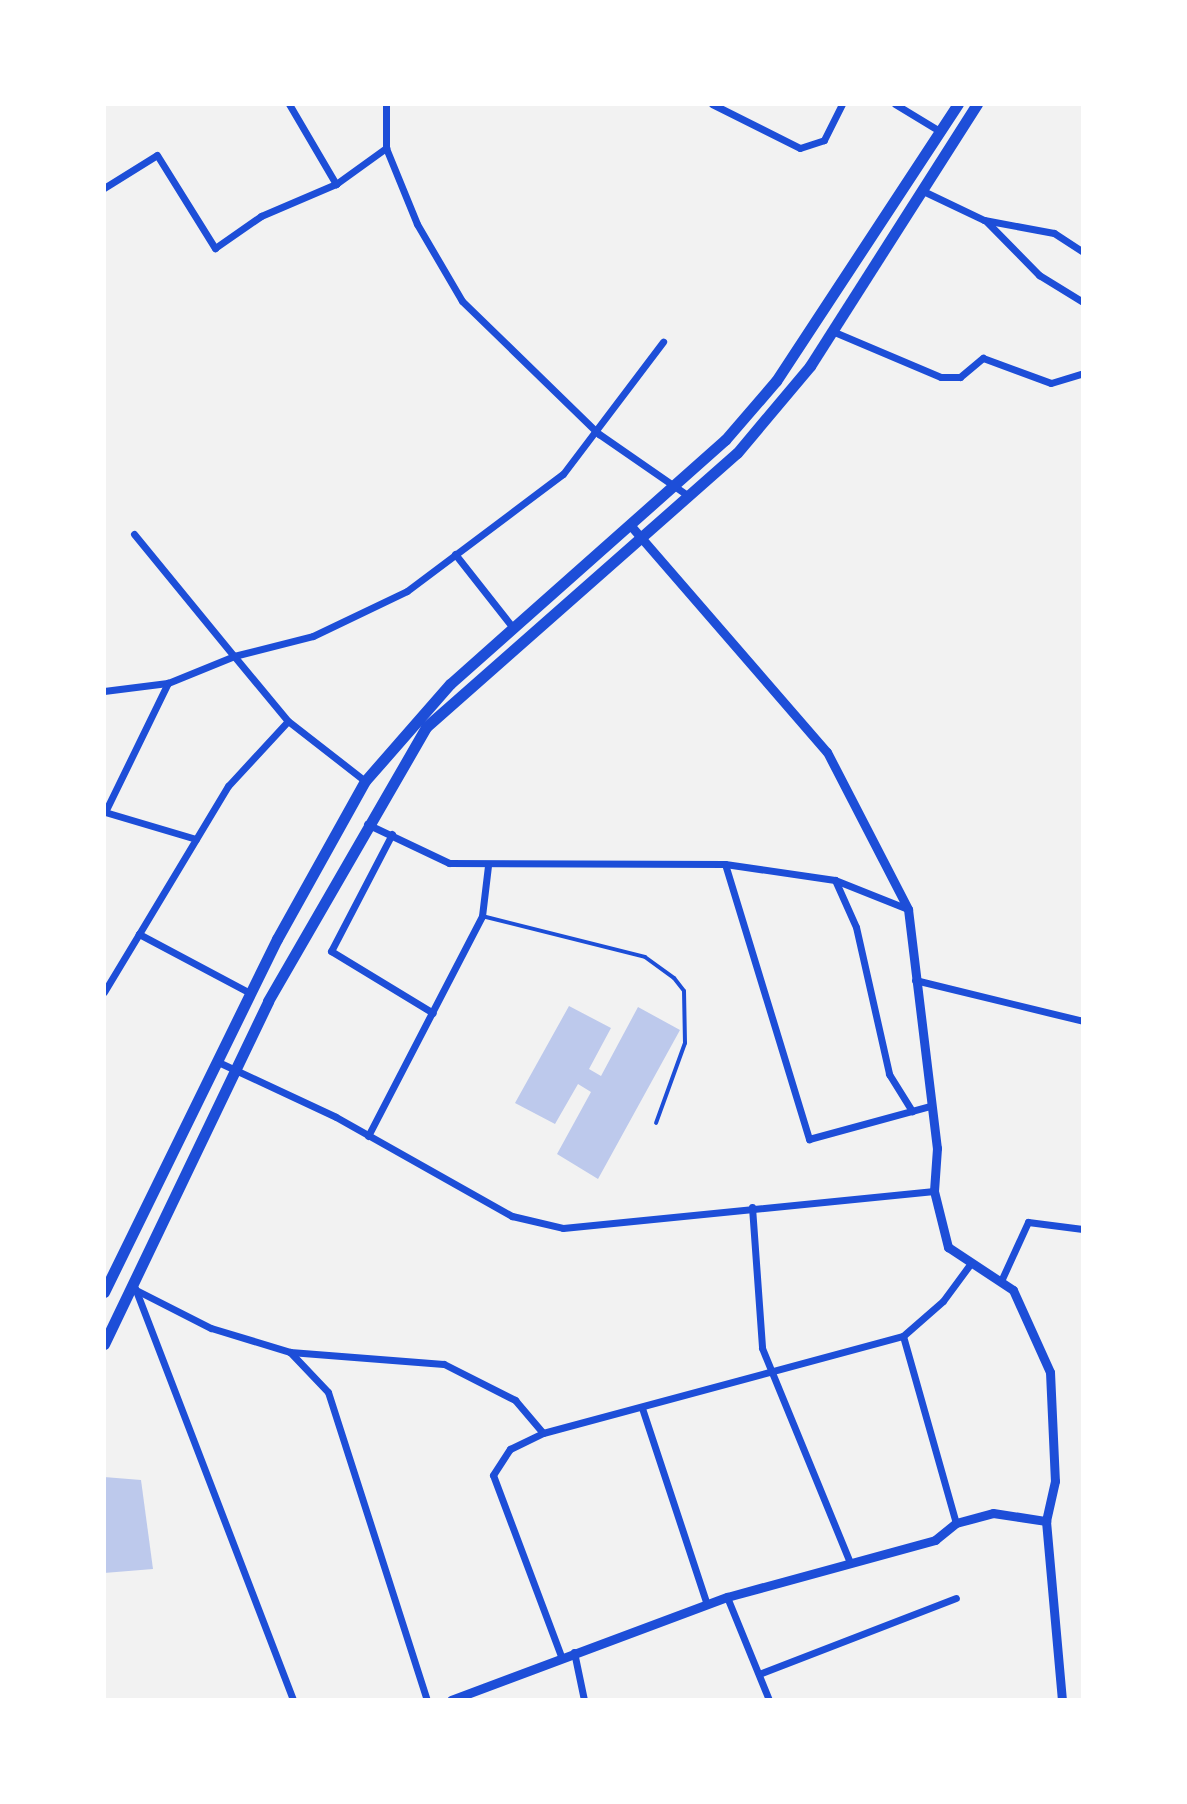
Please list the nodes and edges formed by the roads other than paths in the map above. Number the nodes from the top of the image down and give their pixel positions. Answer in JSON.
{"nodes":[{"id":1,"x":289,"y":104,"type":"edge"},
{"id":2,"x":386,"y":104,"type":"edge"},
{"id":3,"x":712,"y":104,"type":"edge"},
{"id":4,"x":842,"y":104,"type":"edge"},
{"id":5,"x":895,"y":104,"type":"edge"},
{"id":6,"x":958,"y":104,"type":"edge"},
{"id":7,"x":977,"y":104,"type":"edge"},
{"id":8,"x":941,"y":132,"type":"junction"},
{"id":9,"x":386,"y":148,"type":"junction"},
{"id":10,"x":336,"y":184,"type":"junction"},
{"id":11,"x":104,"y":188,"type":"edge"},
{"id":12,"x":921,"y":190,"type":"junction"},
{"id":13,"x":984,"y":220,"type":"junction"},
{"id":14,"x":1083,"y":252,"type":"edge"},
{"id":15,"x":1083,"y":302,"type":"edge"},
{"id":16,"x":832,"y":331,"type":"junction"},
{"id":17,"x":663,"y":342,"type":"dead end"},
{"id":18,"x":1083,"y":373,"type":"edge"},
{"id":19,"x":599,"y":434,"type":"junction"},
{"id":20,"x":674,"y":486,"type":"junction"},
{"id":21,"x":687,"y":495,"type":"junction"},
{"id":22,"x":631,"y":526,"type":"junction"},
{"id":23,"x":134,"y":534,"type":"dead end"},
{"id":24,"x":642,"y":538,"type":"junction"},
{"id":25,"x":455,"y":554,"type":"junction"},
{"id":26,"x":514,"y":629,"type":"junction"},
{"id":27,"x":234,"y":656,"type":"junction"},
{"id":28,"x":168,"y":683,"type":"junction"},
{"id":29,"x":104,"y":691,"type":"edge"},
{"id":30,"x":288,"y":721,"type":"junction"},
{"id":31,"x":365,"y":781,"type":"junction"},
{"id":32,"x":104,"y":812,"type":"edge"},
{"id":33,"x":365,"y":823,"type":"junction"},
{"id":34,"x":392,"y":834,"type":"junction"},
{"id":35,"x":196,"y":839,"type":"junction"},
{"id":36,"x":725,"y":864,"type":"junction"},
{"id":37,"x":488,"y":866,"type":"junction"},
{"id":38,"x":835,"y":880,"type":"junction"},
{"id":39,"x":908,"y":909,"type":"junction"},
{"id":40,"x":482,"y":916,"type":"junction"},
{"id":41,"x":139,"y":934,"type":"junction"},
{"id":42,"x":915,"y":980,"type":"junction"},
{"id":43,"x":104,"y":992,"type":"edge"},
{"id":44,"x":250,"y":993,"type":"junction"},
{"id":45,"x":433,"y":1013,"type":"junction"},
{"id":46,"x":1083,"y":1021,"type":"edge"},
{"id":47,"x":216,"y":1061,"type":"junction"},
{"id":48,"x":234,"y":1069,"type":"junction"},
{"id":49,"x":930,"y":1106,"type":"junction"},
{"id":50,"x":912,"y":1111,"type":"junction"},
{"id":51,"x":656,"y":1123,"type":"dead end"},
{"id":52,"x":368,"y":1136,"type":"junction"},
{"id":53,"x":934,"y":1191,"type":"junction"},
{"id":54,"x":752,"y":1207,"type":"junction"},
{"id":55,"x":1083,"y":1229,"type":"edge"},
{"id":56,"x":971,"y":1263,"type":"junction"},
{"id":57,"x":1001,"y":1281,"type":"junction"},
{"id":58,"x":134,"y":1288,"type":"junction"},
{"id":59,"x":104,"y":1292,"type":"edge"},
{"id":60,"x":903,"y":1336,"type":"junction"},
{"id":61,"x":104,"y":1344,"type":"edge"},
{"id":62,"x":290,"y":1352,"type":"junction"},
{"id":63,"x":773,"y":1374,"type":"junction"},
{"id":64,"x":642,"y":1408,"type":"junction"},
{"id":65,"x":543,"y":1433,"type":"junction"},
{"id":66,"x":1046,"y":1521,"type":"junction"},
{"id":67,"x":956,"y":1523,"type":"junction"},
{"id":68,"x":850,"y":1563,"type":"junction"},
{"id":69,"x":727,"y":1597,"type":"junction"},
{"id":70,"x":956,"y":1598,"type":"dead end"},
{"id":71,"x":707,"y":1605,"type":"junction"},
{"id":72,"x":574,"y":1652,"type":"junction"},
{"id":73,"x":561,"y":1656,"type":"junction"},
{"id":74,"x":759,"y":1674,"type":"junction"},
{"id":75,"x":293,"y":1700,"type":"edge"},
{"id":76,"x":427,"y":1700,"type":"edge"},
{"id":77,"x":451,"y":1700,"type":"edge"},
{"id":78,"x":584,"y":1700,"type":"edge"},
{"id":79,"x":769,"y":1700,"type":"edge"},
{"id":80,"x":1062,"y":1700,"type":"edge"}],
"edges":[{"from":1,"to":10,"type":"street"},
{"from":2,"to":9,"type":"street"},
{"from":3,"to":4,"type":"street"},
{"from":5,"to":8,"type":"street"},
{"from":6,"to":8,"type":"main road"},
{"from":7,"to":12,"type":"main road"},
{"from":8,"to":20,"type":"main road"},
{"from":9,"to":10,"type":"street"},
{"from":9,"to":19,"type":"street"},
{"from":10,"to":11,"type":"street"},
{"from":12,"to":13,"type":"street"},
{"from":12,"to":16,"type":"main road"},
{"from":13,"to":14,"type":"street"},
{"from":13,"to":15,"type":"street"},
{"from":16,"to":18,"type":"street"},
{"from":16,"to":21,"type":"main road"},
{"from":17,"to":19,"type":"street"},
{"from":19,"to":20,"type":"street"},
{"from":19,"to":25,"type":"street"},
{"from":20,"to":21,"type":"street"},
{"from":20,"to":22,"type":"main road"},
{"from":21,"to":24,"type":"main road"},
{"from":22,"to":24,"type":"street"},
{"from":22,"to":26,"type":"main road"},
{"from":23,"to":27,"type":"street"},
{"from":24,"to":33,"type":"main road"},
{"from":24,"to":39,"type":"street"},
{"from":25,"to":26,"type":"street"},
{"from":25,"to":27,"type":"street"},
{"from":26,"to":31,"type":"main road"},
{"from":27,"to":28,"type":"street"},
{"from":27,"to":30,"type":"street"},
{"from":28,"to":29,"type":"street"},
{"from":28,"to":32,"type":"street"},
{"from":30,"to":31,"type":"street"},
{"from":30,"to":35,"type":"street"},
{"from":31,"to":44,"type":"main road"},
{"from":32,"to":35,"type":"street"},
{"from":33,"to":34,"type":"street"},
{"from":33,"to":48,"type":"main road"},
{"from":34,"to":37,"type":"street"},
{"from":34,"to":45,"type":"street"},
{"from":35,"to":41,"type":"street"},
{"from":36,"to":37,"type":"street"},
{"from":36,"to":38,"type":"street"},
{"from":36,"to":50,"type":"street"},
{"from":37,"to":40,"type":"street"},
{"from":38,"to":39,"type":"street"},
{"from":38,"to":50,"type":"street"},
{"from":39,"to":42,"type":"street"},
{"from":40,"to":45,"type":"street"},
{"from":40,"to":51,"type":"lane"},
{"from":41,"to":43,"type":"street"},
{"from":41,"to":44,"type":"street"},
{"from":42,"to":46,"type":"street"},
{"from":42,"to":49,"type":"street"},
{"from":44,"to":47,"type":"main road"},
{"from":45,"to":52,"type":"street"},
{"from":47,"to":48,"type":"street"},
{"from":47,"to":59,"type":"main road"},
{"from":48,"to":52,"type":"street"},
{"from":48,"to":58,"type":"main road"},
{"from":49,"to":50,"type":"street"},
{"from":49,"to":53,"type":"street"},
{"from":52,"to":54,"type":"street"},
{"from":53,"to":54,"type":"street"},
{"from":53,"to":56,"type":"street"},
{"from":54,"to":63,"type":"street"},
{"from":55,"to":57,"type":"street"},
{"from":56,"to":57,"type":"street"},
{"from":56,"to":60,"type":"street"},
{"from":57,"to":66,"type":"street"},
{"from":58,"to":61,"type":"main road"},
{"from":58,"to":62,"type":"street"},
{"from":58,"to":75,"type":"street"},
{"from":60,"to":63,"type":"street"},
{"from":60,"to":67,"type":"street"},
{"from":62,"to":65,"type":"street"},
{"from":62,"to":76,"type":"street"},
{"from":63,"to":64,"type":"street"},
{"from":63,"to":68,"type":"street"},
{"from":64,"to":65,"type":"street"},
{"from":64,"to":71,"type":"street"},
{"from":65,"to":73,"type":"street"},
{"from":66,"to":67,"type":"street"},
{"from":66,"to":80,"type":"street"},
{"from":67,"to":68,"type":"street"},
{"from":68,"to":69,"type":"street"},
{"from":69,"to":71,"type":"street"},
{"from":69,"to":74,"type":"street"},
{"from":70,"to":74,"type":"street"},
{"from":71,"to":72,"type":"street"},
{"from":72,"to":73,"type":"street"},
{"from":72,"to":78,"type":"street"},
{"from":73,"to":77,"type":"street"},
{"from":74,"to":79,"type":"street"}]}
